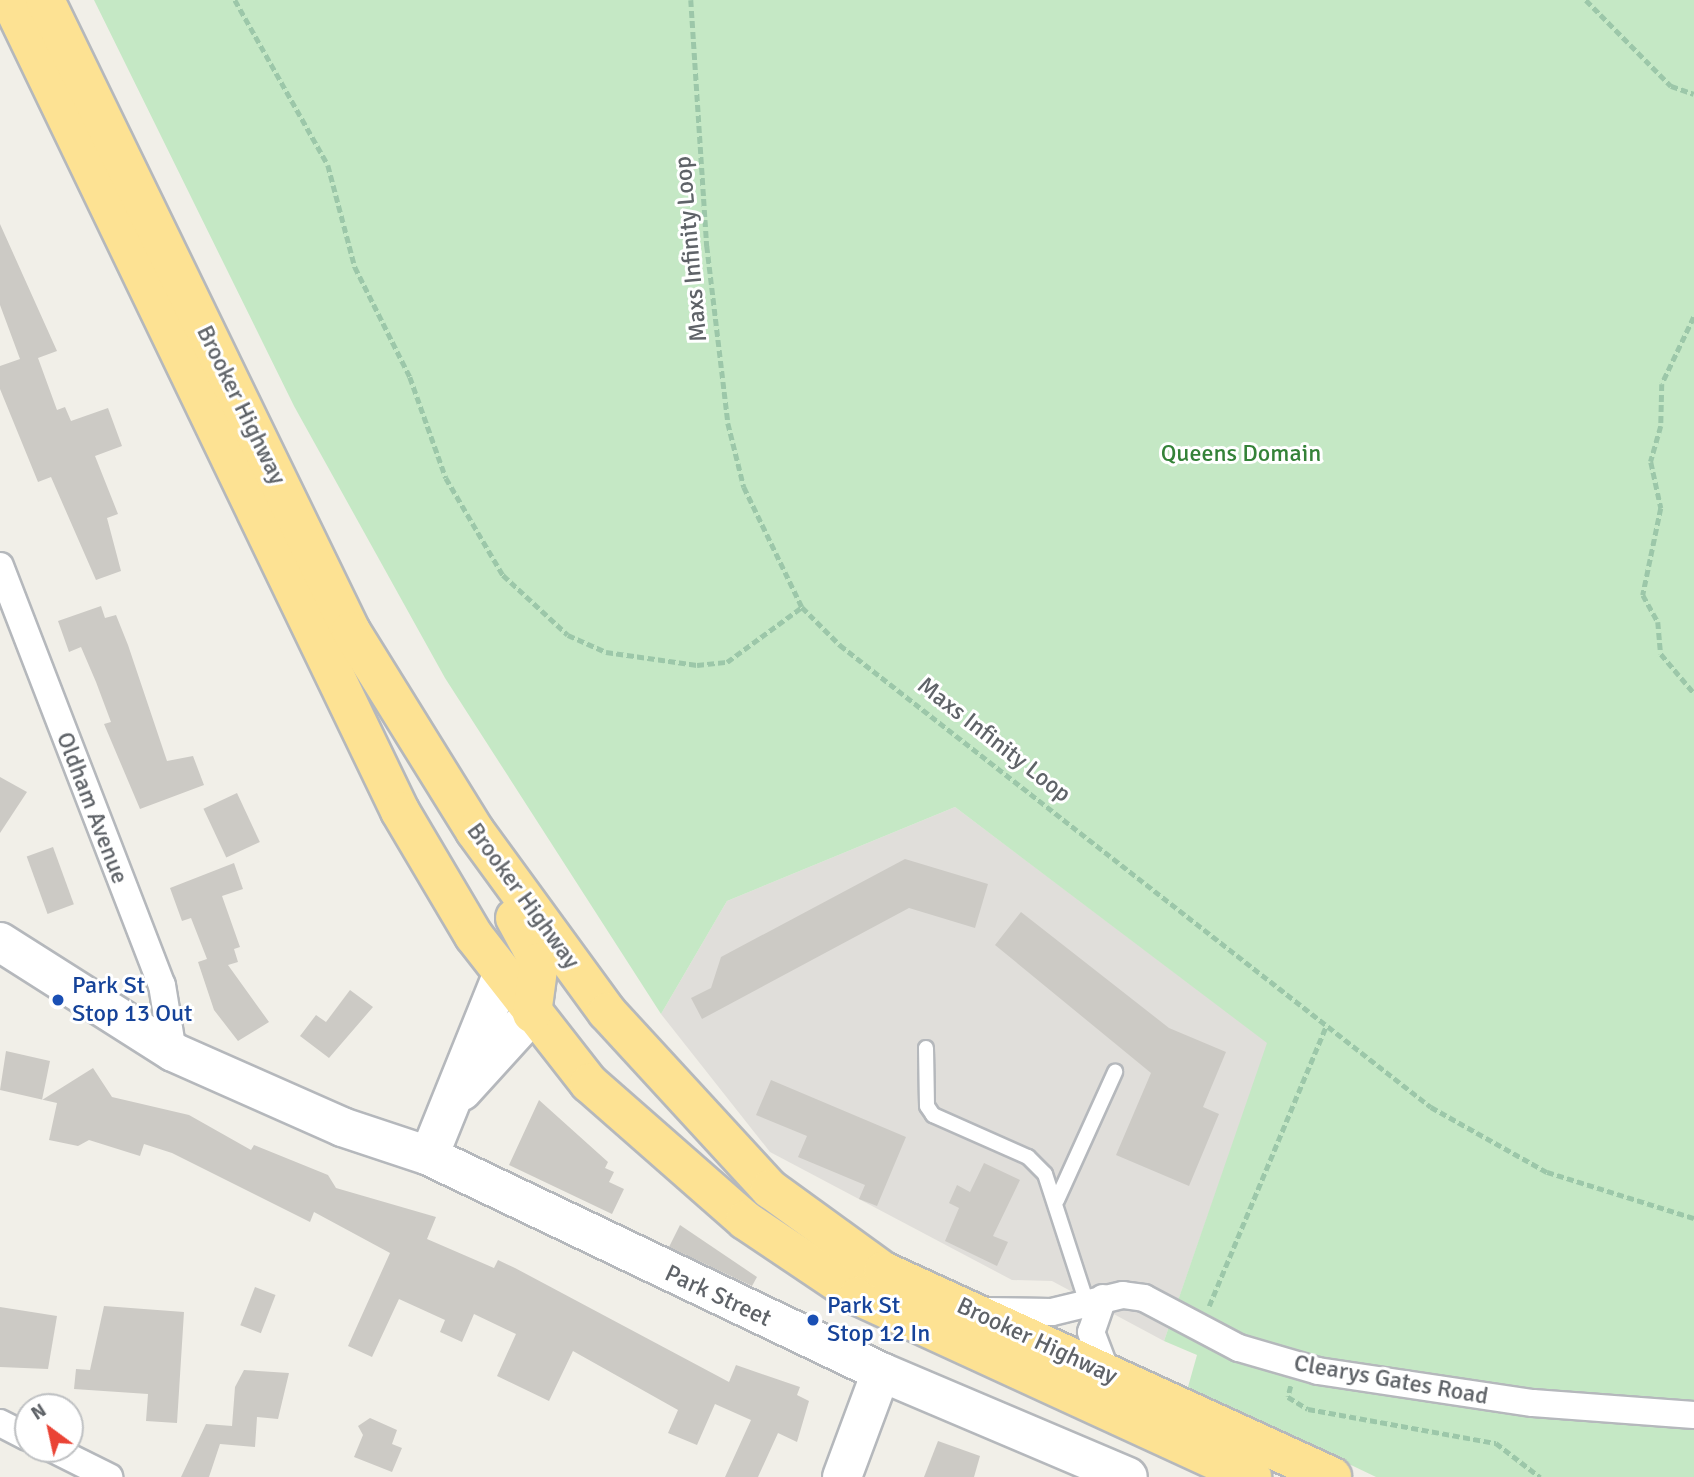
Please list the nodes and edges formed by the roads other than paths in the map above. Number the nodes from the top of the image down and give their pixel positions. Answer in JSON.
{"nodes":[{"id":1,"x":10,"y":0,"type":"edge"},
{"id":2,"x":45,"y":0,"type":"edge"},
{"id":3,"x":0,"y":566,"type":"edge"},
{"id":4,"x":475,"y":831,"type":"junction"},
{"id":5,"x":0,"y":942,"type":"edge"},
{"id":6,"x":502,"y":975,"type":"junction"},
{"id":7,"x":532,"y":1014,"type":"junction"},
{"id":8,"x":926,"y":1048,"type":"dead end"},
{"id":9,"x":173,"y":1052,"type":"junction"},
{"id":10,"x":488,"y":1062,"type":"junction"},
{"id":11,"x":576,"y":1067,"type":"junction"},
{"id":12,"x":1115,"y":1072,"type":"dead end"},
{"id":13,"x":449,"y":1105,"type":"junction"},
{"id":14,"x":429,"y":1156,"type":"junction"},
{"id":15,"x":1057,"y":1200,"type":"junction"},
{"id":16,"x":1095,"y":1301,"type":"junction"},
{"id":17,"x":964,"y":1307,"type":"junction"},
{"id":18,"x":881,"y":1372,"type":"junction"},
{"id":19,"x":1107,"y":1374,"type":"junction"},
{"id":20,"x":1694,"y":1415,"type":"edge"},
{"id":21,"x":80,"y":1463,"type":"edge"},
{"id":22,"x":108,"y":1477,"type":"edge"},
{"id":23,"x":842,"y":1477,"type":"edge"},
{"id":24,"x":1128,"y":1477,"type":"edge"},
{"id":25,"x":1252,"y":1477,"type":"edge"},
{"id":26,"x":1332,"y":1477,"type":"edge"}],
"edges":[{"from":1,"to":6,"type":"highway","name":"Brooker Highway"},
{"from":2,"to":4,"type":"highway","name":"Brooker Highway"},
{"from":3,"to":9,"type":"street","name":"Oldham Avenue"},
{"from":4,"to":7,"type":"highway"},
{"from":4,"to":17,"type":"highway","name":"Brooker Highway"},
{"from":5,"to":9,"type":"street","name":"Park Street"},
{"from":6,"to":7,"type":"highway","name":"Brooker Highway"},
{"from":6,"to":13,"type":"street"},
{"from":7,"to":10,"type":"street"},
{"from":7,"to":11,"type":"highway","name":"Brooker Highway"},
{"from":8,"to":15,"type":"lane"},
{"from":9,"to":14,"type":"street","name":"Park Street"},
{"from":10,"to":11,"type":"street"},
{"from":10,"to":13,"type":"street"},
{"from":11,"to":25,"type":"highway","name":"Brooker Highway"},
{"from":12,"to":15,"type":"lane"},
{"from":13,"to":14,"type":"street"},
{"from":14,"to":18,"type":"street","name":"Park Street"},
{"from":15,"to":16,"type":"lane"},
{"from":16,"to":17,"type":"street","name":"Clearys Gates Road"},
{"from":16,"to":19,"type":"street"},
{"from":16,"to":20,"type":"street","name":"Clearys Gates Road"},
{"from":17,"to":19,"type":"highway","name":"Brooker Highway"},
{"from":18,"to":23,"type":"street"},
{"from":18,"to":24,"type":"street","name":"Park Street"},
{"from":19,"to":26,"type":"highway","name":"Brooker Highway"},
{"from":21,"to":22,"type":"street"}]}
